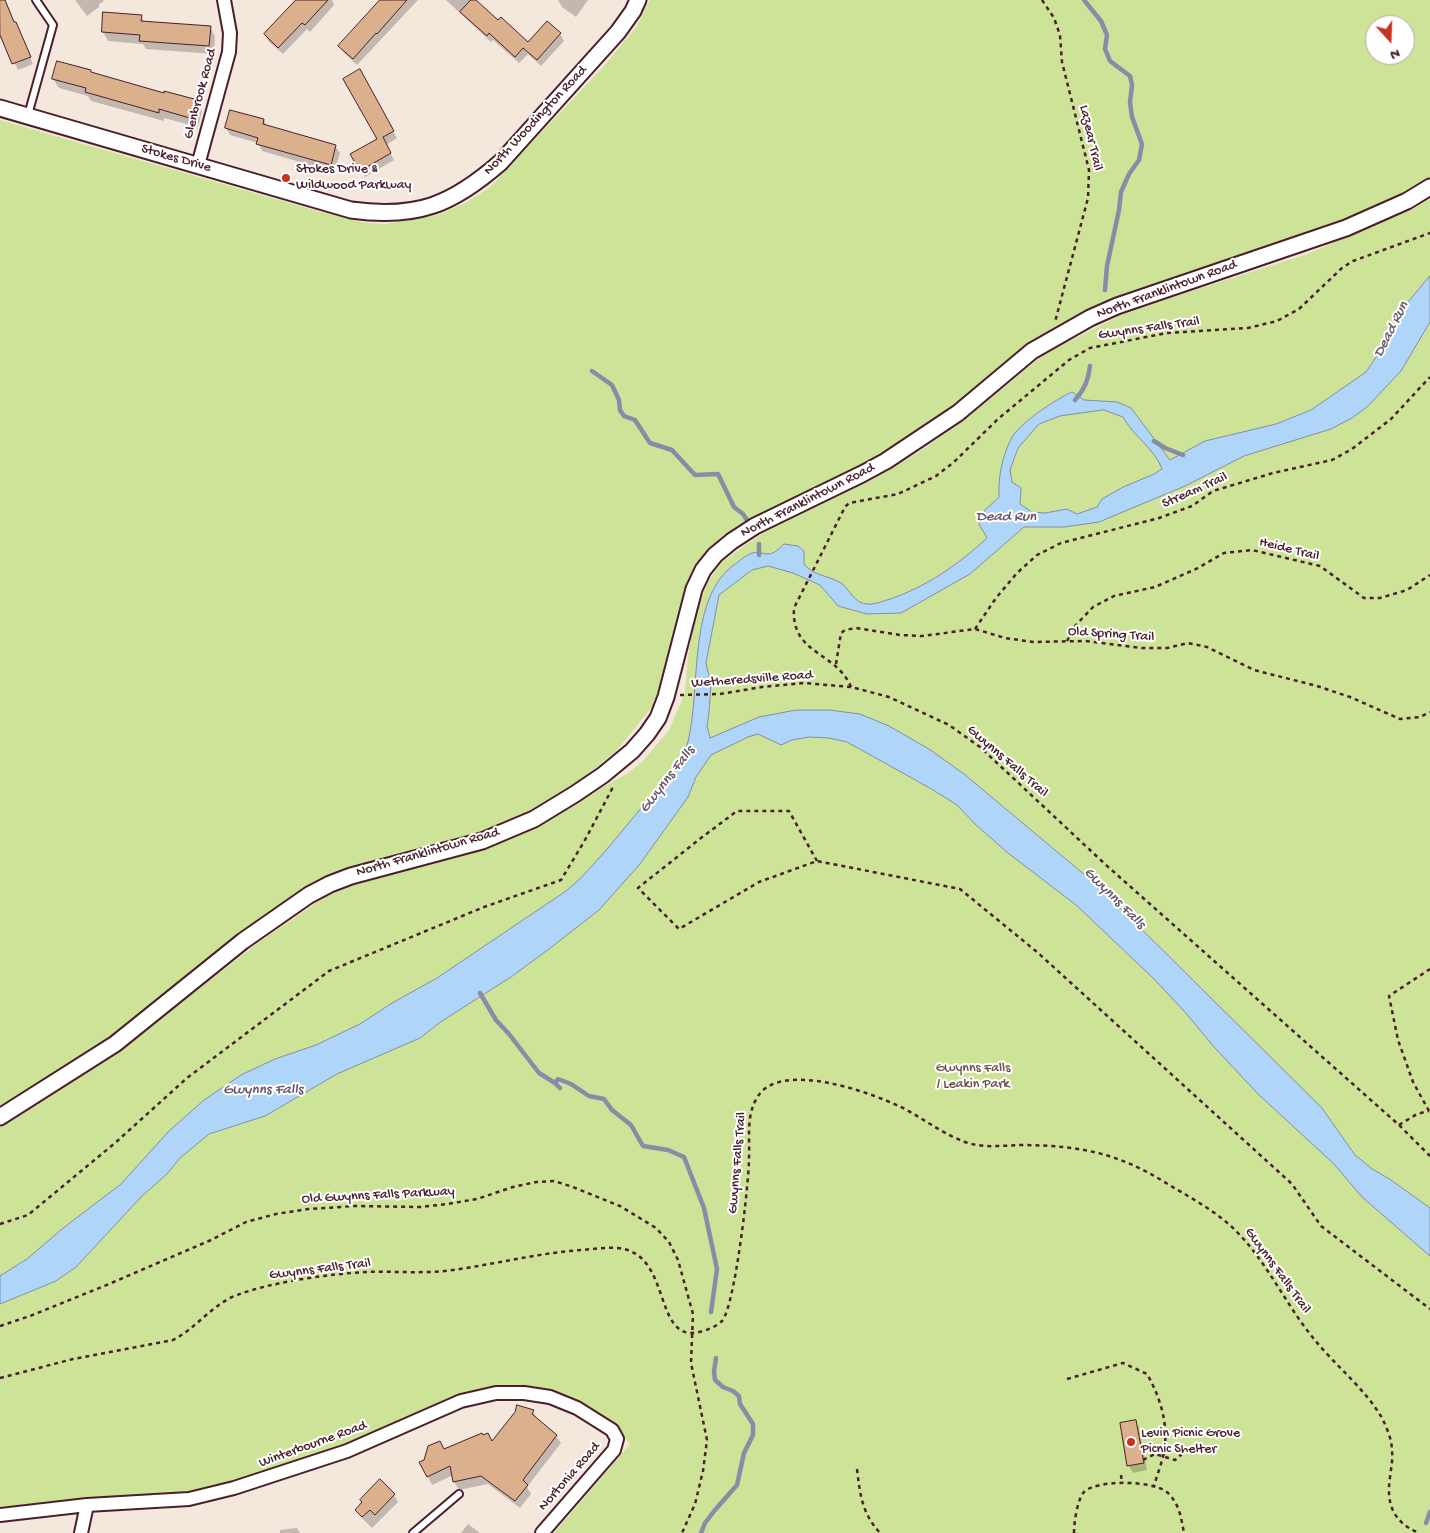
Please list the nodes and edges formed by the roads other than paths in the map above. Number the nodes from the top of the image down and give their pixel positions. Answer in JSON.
{"nodes":[{"id":1,"x":36,"y":0,"type":"edge"},
{"id":2,"x":224,"y":0,"type":"edge"},
{"id":3,"x":638,"y":0,"type":"edge"},
{"id":4,"x":0,"y":108,"type":"edge"},
{"id":5,"x":28,"y":116,"type":"junction"},
{"id":6,"x":198,"y":165,"type":"junction"},
{"id":7,"x":1430,"y":187,"type":"edge"},
{"id":8,"x":351,"y":210,"type":"joint"},
{"id":9,"x":0,"y":1117,"type":"edge"},
{"id":10,"x":617,"y":1440,"type":"joint"},
{"id":11,"x":459,"y":1494,"type":"dead end"},
{"id":12,"x":87,"y":1505,"type":"junction"},
{"id":13,"x":0,"y":1515,"type":"edge"},
{"id":14,"x":81,"y":1533,"type":"edge"},
{"id":15,"x":413,"y":1533,"type":"edge"},
{"id":16,"x":542,"y":1533,"type":"edge"}],
"edges":[{"from":1,"to":5,"type":"lane"},
{"from":2,"to":6,"type":"street","name":"Glenbrook Road"},
{"from":3,"to":8,"type":"street","name":"North Woodington Road"},
{"from":4,"to":5,"type":"street","name":"Stokes Drive"},
{"from":5,"to":6,"type":"street","name":"Stokes Drive"},
{"from":6,"to":8,"type":"street","name":"Stokes Drive"},
{"from":7,"to":9,"type":"street","name":"North Franklintown Road"},
{"from":10,"to":12,"type":"street","name":"Winterbourne Road"},
{"from":10,"to":16,"type":"street","name":"Nortonia Road"},
{"from":11,"to":15,"type":"lane"},
{"from":12,"to":13,"type":"street","name":"Winterbourne Road"},
{"from":12,"to":14,"type":"street"}]}
